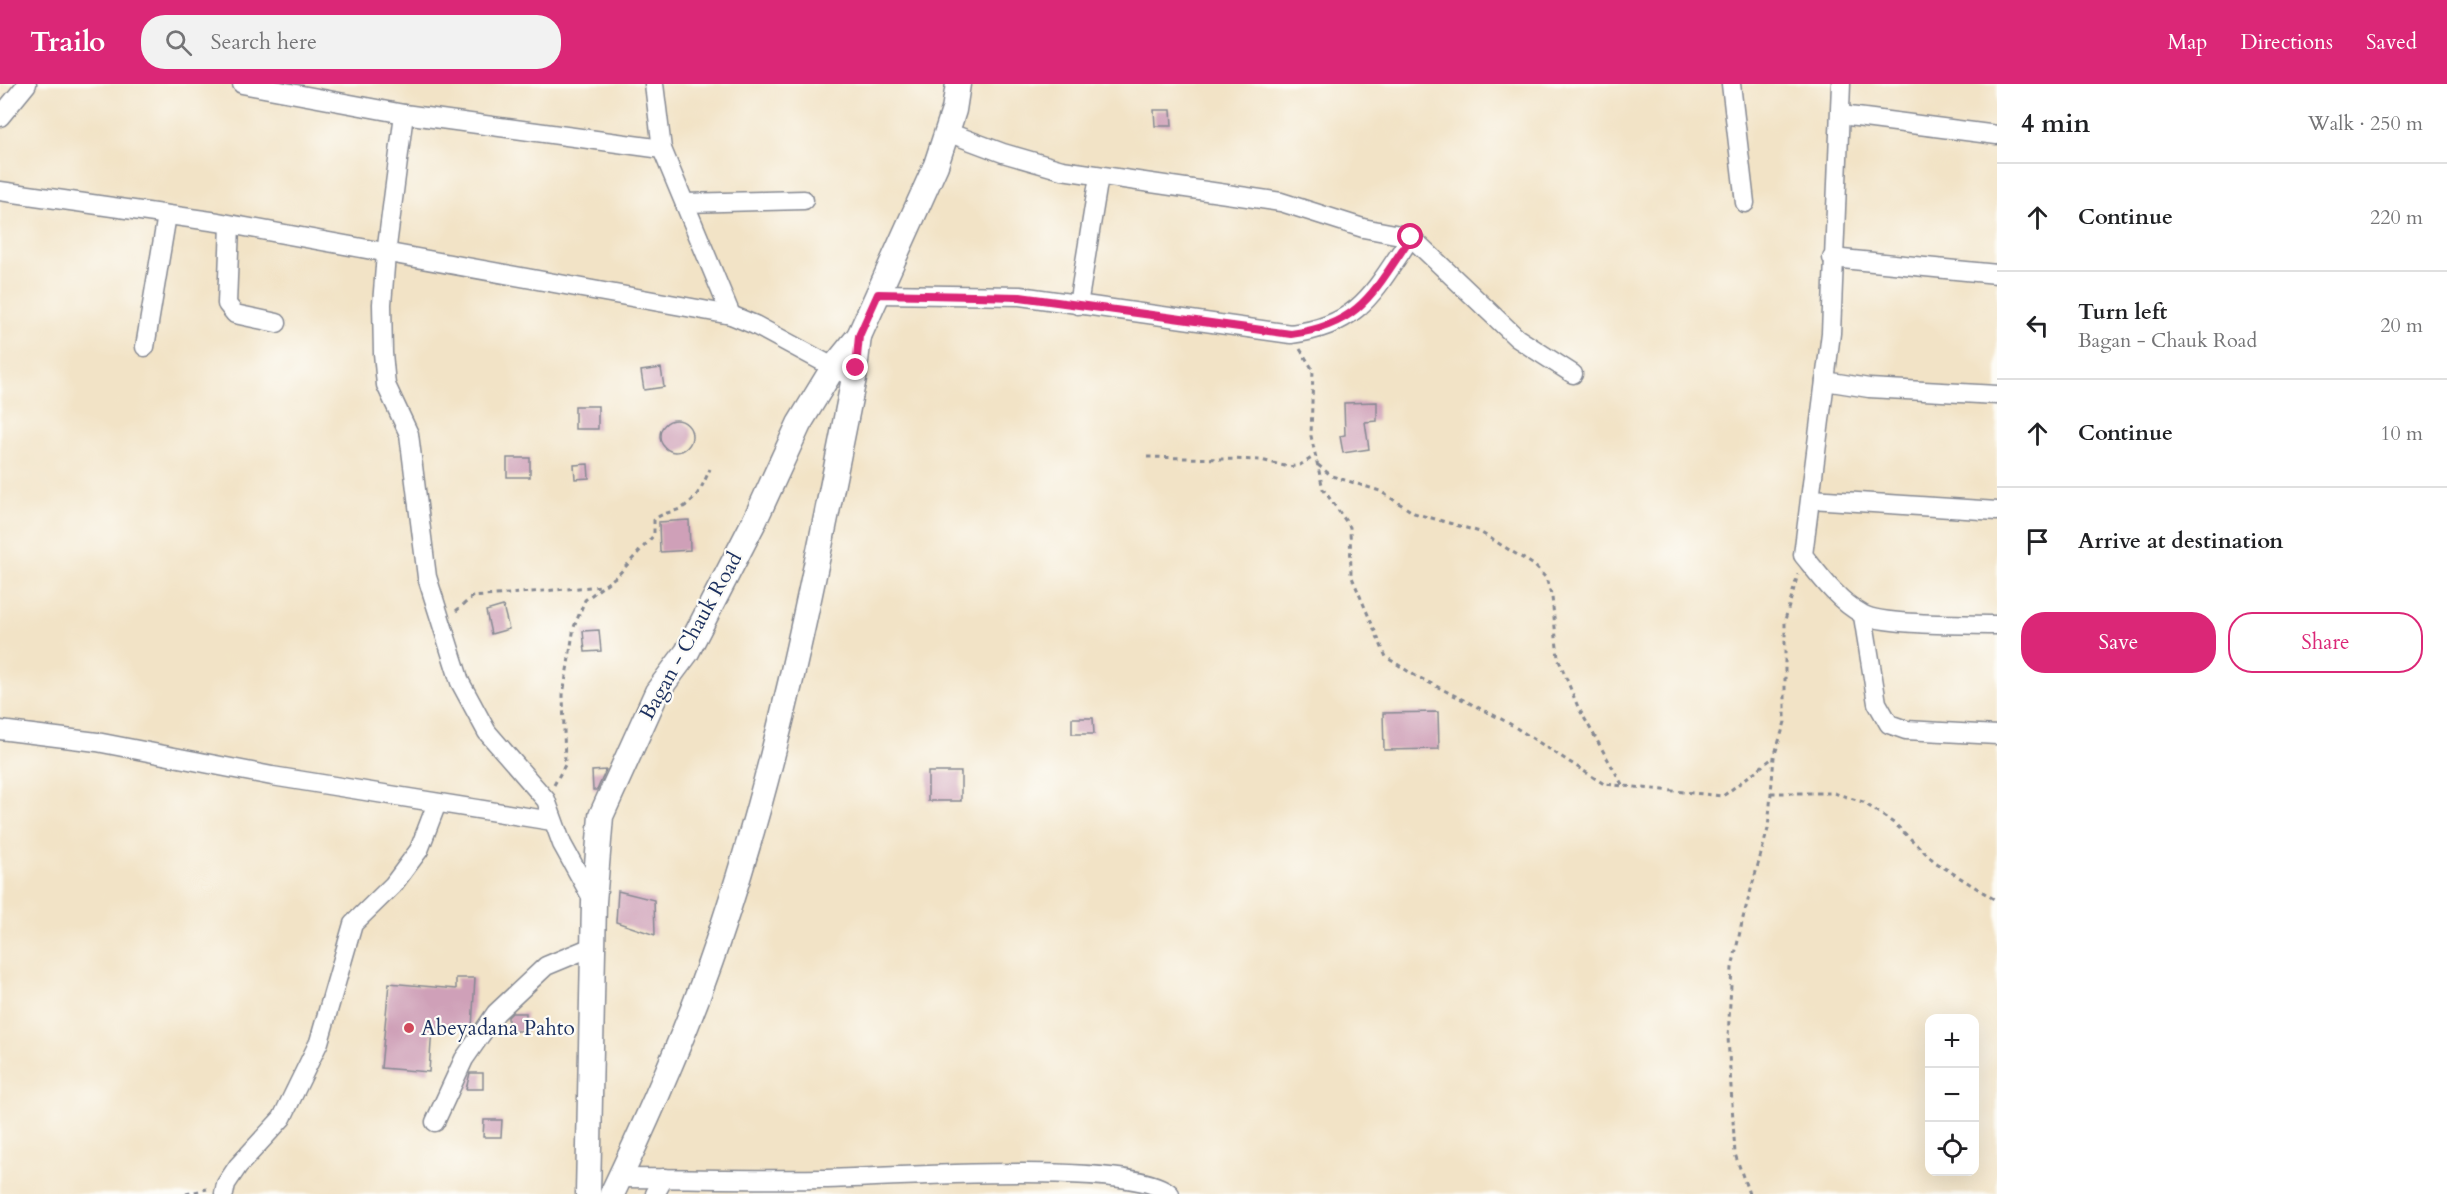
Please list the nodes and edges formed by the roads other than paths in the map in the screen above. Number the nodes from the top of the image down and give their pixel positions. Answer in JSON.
{"nodes":[{"id":1,"x":27,"y":84,"type":"edge"},
{"id":2,"x":242,"y":84,"type":"edge"},
{"id":3,"x":654,"y":84,"type":"edge"},
{"id":4,"x":958,"y":84,"type":"edge"},
{"id":5,"x":1731,"y":84,"type":"edge"},
{"id":6,"x":1841,"y":84,"type":"edge"},
{"id":7,"x":404,"y":114,"type":"junction"},
{"id":8,"x":1841,"y":115,"type":"junction"},
{"id":9,"x":0,"y":117,"type":"edge"},
{"id":10,"x":947,"y":132,"type":"junction"},
{"id":11,"x":1997,"y":135,"type":"edge"},
{"id":12,"x":662,"y":149,"type":"junction"},
{"id":13,"x":1099,"y":176,"type":"junction"},
{"id":14,"x":0,"y":191,"type":"edge"},
{"id":15,"x":804,"y":200,"type":"dead end"},
{"id":16,"x":686,"y":203,"type":"junction"},
{"id":17,"x":1745,"y":203,"type":"dead end"},
{"id":18,"x":167,"y":215,"type":"junction"},
{"id":19,"x":230,"y":225,"type":"junction"},
{"id":20,"x":1411,"y":237,"type":"junction"},
{"id":21,"x":387,"y":254,"type":"junction"},
{"id":22,"x":1832,"y":258,"type":"junction"},
{"id":23,"x":1997,"y":274,"type":"edge"},
{"id":24,"x":878,"y":294,"type":"junction"},
{"id":25,"x":1078,"y":305,"type":"junction"},
{"id":26,"x":730,"y":315,"type":"junction"},
{"id":27,"x":277,"y":323,"type":"dead end"},
{"id":28,"x":145,"y":347,"type":"dead end"},
{"id":29,"x":844,"y":373,"type":"junction"},
{"id":30,"x":1573,"y":374,"type":"dead end"},
{"id":31,"x":1825,"y":381,"type":"junction"},
{"id":32,"x":1997,"y":395,"type":"edge"},
{"id":33,"x":1811,"y":499,"type":"junction"},
{"id":34,"x":1997,"y":511,"type":"edge"},
{"id":35,"x":1863,"y":615,"type":"junction"},
{"id":36,"x":1997,"y":625,"type":"edge"},
{"id":37,"x":0,"y":730,"type":"edge"},
{"id":38,"x":1997,"y":735,"type":"edge"},
{"id":39,"x":437,"y":803,"type":"junction"},
{"id":40,"x":552,"y":820,"type":"junction"},
{"id":41,"x":594,"y":902,"type":"junction"},
{"id":42,"x":594,"y":946,"type":"junction"},
{"id":43,"x":435,"y":1122,"type":"dead end"},
{"id":44,"x":664,"y":1178,"type":"junction"},
{"id":45,"x":616,"y":1186,"type":"edge"},
{"id":46,"x":224,"y":1194,"type":"edge"},
{"id":47,"x":588,"y":1194,"type":"edge"},
{"id":48,"x":655,"y":1194,"type":"edge"},
{"id":49,"x":1170,"y":1194,"type":"edge"}],
"edges":[{"from":1,"to":9,"type":"street"},
{"from":2,"to":7,"type":"street"},
{"from":3,"to":12,"type":"street"},
{"from":4,"to":10,"type":"main road"},
{"from":5,"to":17,"type":"street"},
{"from":6,"to":8,"type":"street"},
{"from":7,"to":12,"type":"street"},
{"from":7,"to":21,"type":"street"},
{"from":8,"to":11,"type":"street"},
{"from":8,"to":22,"type":"street"},
{"from":10,"to":13,"type":"street"},
{"from":10,"to":24,"type":"main road"},
{"from":12,"to":16,"type":"street"},
{"from":13,"to":20,"type":"street"},
{"from":13,"to":25,"type":"street"},
{"from":14,"to":18,"type":"street"},
{"from":15,"to":16,"type":"street"},
{"from":16,"to":26,"type":"street"},
{"from":18,"to":19,"type":"street"},
{"from":18,"to":28,"type":"street"},
{"from":19,"to":21,"type":"street"},
{"from":19,"to":27,"type":"street"},
{"from":20,"to":25,"type":"street"},
{"from":20,"to":30,"type":"street"},
{"from":21,"to":26,"type":"street"},
{"from":21,"to":40,"type":"street"},
{"from":22,"to":23,"type":"street"},
{"from":22,"to":31,"type":"street"},
{"from":24,"to":25,"type":"street"},
{"from":24,"to":29,"type":"main road"},
{"from":26,"to":29,"type":"street"},
{"from":29,"to":41,"type":"main road","name":"Bagan - Chauk Road"},
{"from":29,"to":45,"type":"main road"},
{"from":31,"to":32,"type":"street"},
{"from":31,"to":33,"type":"street"},
{"from":33,"to":34,"type":"street"},
{"from":33,"to":35,"type":"street"},
{"from":35,"to":36,"type":"street"},
{"from":35,"to":38,"type":"street"},
{"from":37,"to":39,"type":"street"},
{"from":39,"to":40,"type":"street"},
{"from":39,"to":46,"type":"street"},
{"from":40,"to":41,"type":"street"},
{"from":41,"to":42,"type":"main road","name":"Bagan - Chauk Road"},
{"from":42,"to":43,"type":"street"},
{"from":42,"to":47,"type":"main road","name":"Bagan - Chauk Road"},
{"from":44,"to":45,"type":"street"},
{"from":44,"to":48,"type":"street"},
{"from":44,"to":49,"type":"street"}]}
